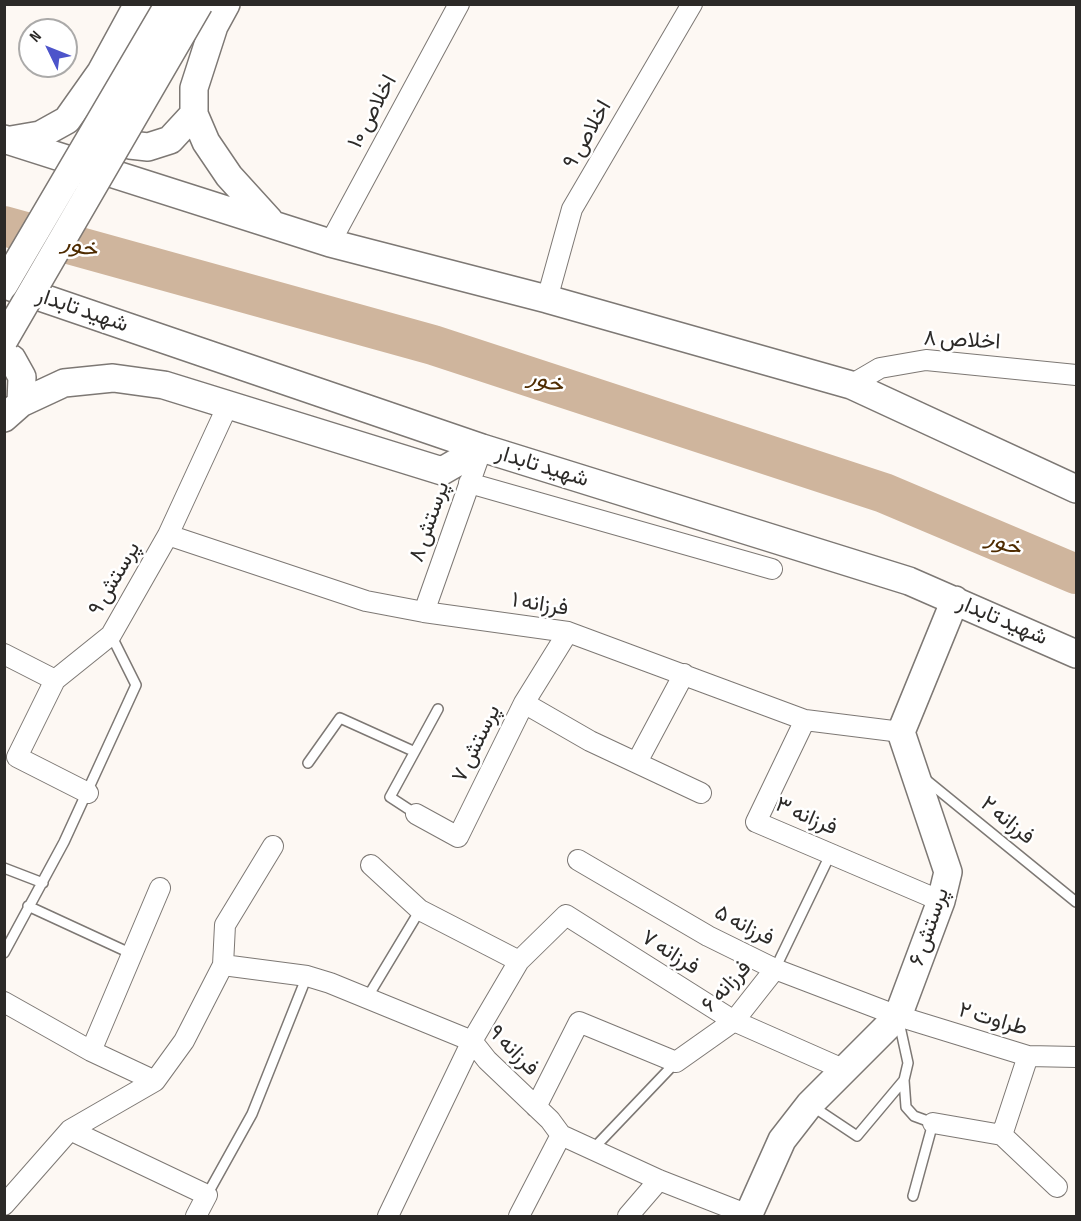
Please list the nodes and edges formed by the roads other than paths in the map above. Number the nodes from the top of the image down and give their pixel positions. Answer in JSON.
{"nodes":[{"id":1,"x":138,"y":4,"type":"edge"},
{"id":2,"x":169,"y":4,"type":"edge"},
{"id":3,"x":199,"y":4,"type":"edge"},
{"id":4,"x":225,"y":4,"type":"edge"},
{"id":5,"x":459,"y":4,"type":"edge"},
{"id":6,"x":692,"y":4,"type":"edge"},
{"id":7,"x":101,"y":72,"type":"junction"},
{"id":8,"x":194,"y":114,"type":"junction"},
{"id":9,"x":6,"y":139,"type":"edge"},
{"id":10,"x":270,"y":221,"type":"junction"},
{"id":11,"x":330,"y":243,"type":"junction"},
{"id":12,"x":4,"y":285,"type":"edge"},
{"id":13,"x":547,"y":299,"type":"junction"},
{"id":14,"x":4,"y":340,"type":"edge"},
{"id":15,"x":4,"y":354,"type":"edge"},
{"id":16,"x":1077,"y":375,"type":"edge"},
{"id":17,"x":850,"y":385,"type":"junction"},
{"id":18,"x":228,"y":405,"type":"junction"},
{"id":19,"x":13,"y":410,"type":"edge"},
{"id":20,"x":482,"y":448,"type":"junction"},
{"id":21,"x":469,"y":483,"type":"junction"},
{"id":22,"x":1077,"y":489,"type":"edge"},
{"id":23,"x":168,"y":535,"type":"junction"},
{"id":24,"x":772,"y":569,"type":"dead end"},
{"id":25,"x":955,"y":600,"type":"junction"},
{"id":26,"x":424,"y":612,"type":"junction"},
{"id":27,"x":568,"y":632,"type":"junction"},
{"id":28,"x":111,"y":636,"type":"junction"},
{"id":29,"x":4,"y":654,"type":"edge"},
{"id":30,"x":1077,"y":654,"type":"edge"},
{"id":31,"x":684,"y":674,"type":"junction"},
{"id":32,"x":55,"y":680,"type":"junction"},
{"id":33,"x":524,"y":703,"type":"junction"},
{"id":34,"x":438,"y":709,"type":"dead end"},
{"id":35,"x":805,"y":720,"type":"junction"},
{"id":36,"x":901,"y":732,"type":"junction"},
{"id":37,"x":413,"y":752,"type":"junction"},
{"id":38,"x":637,"y":762,"type":"junction"},
{"id":39,"x":308,"y":763,"type":"dead end"},
{"id":40,"x":913,"y":769,"type":"junction"},
{"id":41,"x":88,"y":793,"type":"junction"},
{"id":42,"x":701,"y":793,"type":"dead end"},
{"id":43,"x":416,"y":814,"type":"joint"},
{"id":44,"x":273,"y":846,"type":"dead end"},
{"id":45,"x":831,"y":853,"type":"junction"},
{"id":46,"x":578,"y":860,"type":"dead end"},
{"id":47,"x":371,"y":865,"type":"dead end"},
{"id":48,"x":4,"y":868,"type":"edge"},
{"id":49,"x":43,"y":883,"type":"junction"},
{"id":50,"x":160,"y":888,"type":"dead end"},
{"id":51,"x":941,"y":901,"type":"junction"},
{"id":52,"x":1077,"y":902,"type":"edge"},
{"id":53,"x":27,"y":906,"type":"junction"},
{"id":54,"x":420,"y":910,"type":"junction"},
{"id":55,"x":5,"y":950,"type":"edge"},
{"id":56,"x":132,"y":954,"type":"junction"},
{"id":57,"x":519,"y":961,"type":"junction"},
{"id":58,"x":223,"y":965,"type":"junction"},
{"id":59,"x":775,"y":969,"type":"junction"},
{"id":60,"x":307,"y":976,"type":"junction"},
{"id":61,"x":367,"y":998,"type":"junction"},
{"id":62,"x":4,"y":1002,"type":"edge"},
{"id":63,"x":898,"y":1017,"type":"junction"},
{"id":64,"x":734,"y":1021,"type":"junction"},
{"id":65,"x":472,"y":1041,"type":"junction"},
{"id":66,"x":91,"y":1050,"type":"junction"},
{"id":67,"x":1028,"y":1056,"type":"junction"},
{"id":68,"x":1077,"y":1056,"type":"edge"},
{"id":69,"x":676,"y":1062,"type":"junction"},
{"id":70,"x":845,"y":1070,"type":"junction"},
{"id":71,"x":904,"y":1080,"type":"junction"},
{"id":72,"x":155,"y":1082,"type":"junction"},
{"id":73,"x":810,"y":1104,"type":"junction"},
{"id":74,"x":537,"y":1107,"type":"junction"},
{"id":75,"x":933,"y":1123,"type":"junction"},
{"id":76,"x":70,"y":1130,"type":"junction"},
{"id":77,"x":1002,"y":1134,"type":"junction"},
{"id":78,"x":561,"y":1135,"type":"junction"},
{"id":79,"x":593,"y":1149,"type":"junction"},
{"id":80,"x":659,"y":1180,"type":"junction"},
{"id":81,"x":1057,"y":1186,"type":"dead end"},
{"id":82,"x":207,"y":1196,"type":"junction"},
{"id":83,"x":913,"y":1196,"type":"dead end"},
{"id":84,"x":4,"y":1205,"type":"edge"},
{"id":85,"x":196,"y":1216,"type":"edge"},
{"id":86,"x":388,"y":1216,"type":"edge"},
{"id":87,"x":519,"y":1216,"type":"edge"},
{"id":88,"x":628,"y":1216,"type":"edge"},
{"id":89,"x":749,"y":1216,"type":"edge"}],
"edges":[{"from":1,"to":7,"type":"street"},
{"from":2,"to":12,"type":"street","bridge":true},
{"from":3,"to":14,"type":"street","bridge":true},
{"from":4,"to":8,"type":"street"},
{"from":5,"to":11,"type":"street","name":"اخلاص ۱۰"},
{"from":6,"to":13,"type":"street","name":"اخلاص ۹"},
{"from":7,"to":8,"type":"street"},
{"from":7,"to":9,"type":"street"},
{"from":8,"to":10,"type":"street"},
{"from":9,"to":10,"type":"street"},
{"from":10,"to":11,"type":"street"},
{"from":11,"to":13,"type":"street"},
{"from":12,"to":20,"type":"street","name":"شهید تابدار"},
{"from":13,"to":17,"type":"street"},
{"from":15,"to":19,"type":"street"},
{"from":16,"to":17,"type":"street","name":"اخلاص ۸"},
{"from":17,"to":22,"type":"street"},
{"from":18,"to":19,"type":"street"},
{"from":18,"to":20,"type":"street"},
{"from":18,"to":23,"type":"street","name":"پرستش ۹"},
{"from":20,"to":21,"type":"street","name":"پرستش ۸"},
{"from":20,"to":25,"type":"street","name":"شهید تابدار"},
{"from":21,"to":24,"type":"street"},
{"from":21,"to":26,"type":"street","name":"پرستش ۸"},
{"from":23,"to":26,"type":"street","name":"فرزانه ۱"},
{"from":23,"to":28,"type":"street","name":"پرستش ۹"},
{"from":25,"to":30,"type":"street","name":"شهید تابدار"},
{"from":25,"to":36,"type":"street"},
{"from":26,"to":27,"type":"street","name":"فرزانه ۱"},
{"from":27,"to":31,"type":"street","name":"فرزانه ۱"},
{"from":27,"to":33,"type":"street","name":"پرستش ۷"},
{"from":28,"to":32,"type":"street","name":"پرستش ۹"},
{"from":28,"to":41,"type":"lane"},
{"from":29,"to":32,"type":"street"},
{"from":31,"to":35,"type":"street","name":"فرزانه ۱"},
{"from":31,"to":38,"type":"street"},
{"from":32,"to":41,"type":"street","name":"پرستش ۹"},
{"from":33,"to":38,"type":"street"},
{"from":33,"to":43,"type":"street","name":"پرستش ۷"},
{"from":34,"to":37,"type":"lane"},
{"from":35,"to":36,"type":"street","name":"فرزانه ۱"},
{"from":35,"to":45,"type":"street","name":"فرزانه ۳"},
{"from":36,"to":40,"type":"street","name":"پرستش ۶"},
{"from":37,"to":39,"type":"lane"},
{"from":37,"to":43,"type":"lane"},
{"from":38,"to":42,"type":"street"},
{"from":40,"to":51,"type":"street","name":"پرستش ۶"},
{"from":40,"to":52,"type":"lane","name":"فرزانه ۲"},
{"from":41,"to":49,"type":"lane"},
{"from":44,"to":58,"type":"street"},
{"from":45,"to":51,"type":"street","name":"فرزانه ۳"},
{"from":45,"to":59,"type":"lane","name":"فرزانه ۶"},
{"from":46,"to":59,"type":"street","name":"فرزانه ۵"},
{"from":47,"to":54,"type":"street"},
{"from":48,"to":49,"type":"lane"},
{"from":49,"to":53,"type":"lane"},
{"from":50,"to":56,"type":"street"},
{"from":51,"to":63,"type":"street","name":"پرستش ۶"},
{"from":53,"to":55,"type":"lane"},
{"from":53,"to":56,"type":"lane"},
{"from":54,"to":57,"type":"street"},
{"from":54,"to":61,"type":"lane"},
{"from":56,"to":66,"type":"street"},
{"from":57,"to":64,"type":"street","name":"فرزانه ۷"},
{"from":57,"to":65,"type":"street"},
{"from":58,"to":60,"type":"street","name":"فرزانه ۹"},
{"from":58,"to":72,"type":"street"},
{"from":59,"to":63,"type":"street","name":"فرزانه ۵"},
{"from":59,"to":64,"type":"street","name":"فرزانه ۶"},
{"from":60,"to":61,"type":"street","name":"فرزانه ۹"},
{"from":60,"to":82,"type":"lane"},
{"from":61,"to":65,"type":"street","name":"فرزانه ۹"},
{"from":62,"to":66,"type":"street"},
{"from":63,"to":67,"type":"street","name":"طراوت ۲"},
{"from":63,"to":70,"type":"street","name":"پرستش ۶"},
{"from":63,"to":71,"type":"lane"},
{"from":64,"to":69,"type":"street","name":"فرزانه ۶"},
{"from":64,"to":70,"type":"street","name":"فرزانه ۷"},
{"from":65,"to":74,"type":"street","name":"فرزانه ۹"},
{"from":65,"to":86,"type":"street"},
{"from":66,"to":72,"type":"street"},
{"from":67,"to":68,"type":"street","name":"طراوت ۲"},
{"from":67,"to":77,"type":"street"},
{"from":69,"to":74,"type":"street"},
{"from":69,"to":79,"type":"lane","name":"فرزانه ۶"},
{"from":70,"to":73,"type":"street","name":"پرستش ۶"},
{"from":71,"to":73,"type":"lane"},
{"from":71,"to":75,"type":"lane"},
{"from":72,"to":76,"type":"street"},
{"from":73,"to":89,"type":"street","name":"پرستش ۶"},
{"from":74,"to":78,"type":"street","name":"فرزانه ۹"},
{"from":75,"to":77,"type":"street"},
{"from":75,"to":83,"type":"lane"},
{"from":76,"to":82,"type":"street"},
{"from":76,"to":84,"type":"street"},
{"from":77,"to":81,"type":"street"},
{"from":78,"to":79,"type":"street","name":"فرزانه ۹"},
{"from":78,"to":87,"type":"street"},
{"from":79,"to":80,"type":"street","name":"فرزانه ۹"},
{"from":80,"to":88,"type":"street"},
{"from":80,"to":89,"type":"street","name":"فرزانه ۹"},
{"from":82,"to":85,"type":"street"}]}
